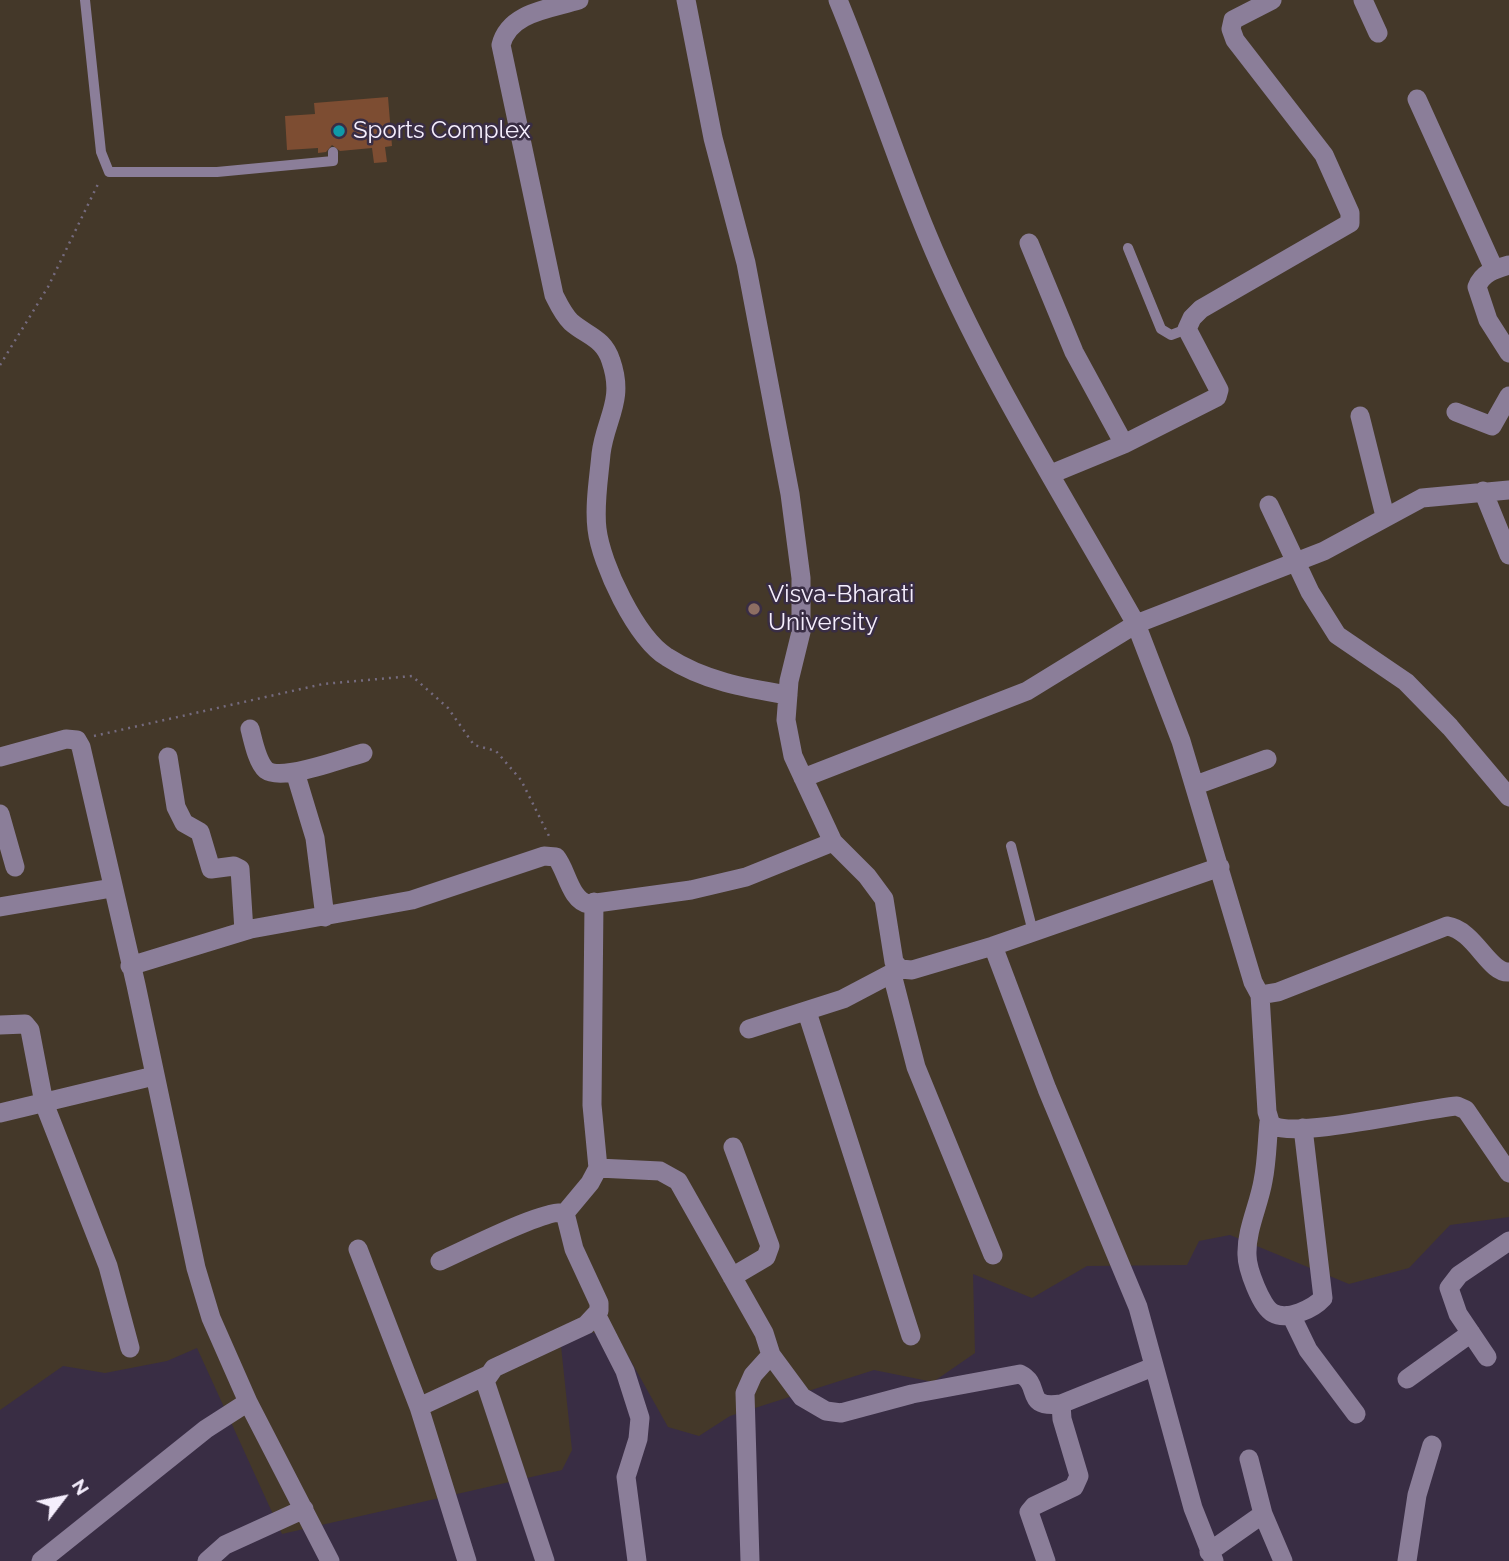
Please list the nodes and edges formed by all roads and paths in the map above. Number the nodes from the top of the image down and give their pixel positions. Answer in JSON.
{"nodes":[{"id":1,"x":85,"y":0,"type":"edge"},
{"id":2,"x":579,"y":0,"type":"edge"},
{"id":3,"x":686,"y":0,"type":"edge"},
{"id":4,"x":838,"y":0,"type":"edge"},
{"id":5,"x":1272,"y":0,"type":"edge"},
{"id":6,"x":1363,"y":0,"type":"edge"},
{"id":7,"x":1378,"y":33,"type":"dead end"},
{"id":8,"x":1417,"y":99,"type":"dead end"},
{"id":9,"x":332,"y":152,"type":"dead end"},
{"id":10,"x":109,"y":172,"type":"junction"},
{"id":11,"x":1029,"y":243,"type":"dead end"},
{"id":12,"x":1128,"y":248,"type":"dead end"},
{"id":13,"x":1501,"y":267,"type":"edge"},
{"id":14,"x":1187,"y":329,"type":"junction"},
{"id":15,"x":1509,"y":353,"type":"edge"},
{"id":16,"x":0,"y":365,"type":"edge"},
{"id":17,"x":1509,"y":396,"type":"edge"},
{"id":18,"x":1456,"y":412,"type":"dead end"},
{"id":19,"x":1360,"y":416,"type":"dead end"},
{"id":20,"x":1124,"y":444,"type":"junction"},
{"id":21,"x":1051,"y":474,"type":"junction"},
{"id":22,"x":1509,"y":490,"type":"edge"},
{"id":23,"x":1483,"y":491,"type":"junction"},
{"id":24,"x":1269,"y":505,"type":"dead end"},
{"id":25,"x":1385,"y":516,"type":"junction"},
{"id":26,"x":1509,"y":555,"type":"edge"},
{"id":27,"x":1297,"y":562,"type":"junction"},
{"id":28,"x":1136,"y":624,"type":"junction"},
{"id":29,"x":788,"y":695,"type":"junction"},
{"id":30,"x":250,"y":729,"type":"dead end"},
{"id":31,"x":77,"y":740,"type":"junction"},
{"id":32,"x":363,"y":753,"type":"dead end"},
{"id":33,"x":0,"y":757,"type":"edge"},
{"id":34,"x":168,"y":757,"type":"dead end"},
{"id":35,"x":1268,"y":760,"type":"dead end"},
{"id":36,"x":295,"y":772,"type":"junction"},
{"id":37,"x":803,"y":778,"type":"junction"},
{"id":38,"x":1196,"y":785,"type":"junction"},
{"id":39,"x":1509,"y":797,"type":"edge"},
{"id":40,"x":0,"y":814,"type":"edge"},
{"id":41,"x":833,"y":842,"type":"junction"},
{"id":42,"x":1010,"y":846,"type":"dead end"},
{"id":43,"x":556,"y":857,"type":"junction"},
{"id":44,"x":15,"y":867,"type":"dead end"},
{"id":45,"x":1220,"y":867,"type":"junction"},
{"id":46,"x":112,"y":888,"type":"junction"},
{"id":47,"x":594,"y":902,"type":"junction"},
{"id":48,"x":0,"y":907,"type":"edge"},
{"id":49,"x":325,"y":917,"type":"junction"},
{"id":50,"x":244,"y":931,"type":"junction"},
{"id":51,"x":1033,"y":932,"type":"junction"},
{"id":52,"x":993,"y":946,"type":"junction"},
{"id":53,"x":130,"y":966,"type":"junction"},
{"id":54,"x":896,"y":971,"type":"junction"},
{"id":55,"x":1509,"y":972,"type":"edge"},
{"id":56,"x":1260,"y":995,"type":"junction"},
{"id":57,"x":807,"y":1012,"type":"junction"},
{"id":58,"x":0,"y":1025,"type":"edge"},
{"id":59,"x":749,"y":1029,"type":"dead end"},
{"id":60,"x":154,"y":1076,"type":"junction"},
{"id":61,"x":44,"y":1103,"type":"junction"},
{"id":62,"x":0,"y":1113,"type":"edge"},
{"id":63,"x":1269,"y":1122,"type":"junction"},
{"id":64,"x":1304,"y":1128,"type":"junction"},
{"id":65,"x":733,"y":1147,"type":"dead end"},
{"id":66,"x":598,"y":1168,"type":"junction"},
{"id":67,"x":1509,"y":1173,"type":"edge"},
{"id":68,"x":565,"y":1213,"type":"junction"},
{"id":69,"x":1509,"y":1241,"type":"edge"},
{"id":70,"x":358,"y":1249,"type":"dead end"},
{"id":71,"x":993,"y":1255,"type":"dead end"},
{"id":72,"x":440,"y":1261,"type":"dead end"},
{"id":73,"x":732,"y":1277,"type":"junction"},
{"id":74,"x":1291,"y":1315,"type":"junction"},
{"id":75,"x":597,"y":1316,"type":"junction"},
{"id":76,"x":1471,"y":1333,"type":"junction"},
{"id":77,"x":911,"y":1336,"type":"dead end"},
{"id":78,"x":130,"y":1348,"type":"dead end"},
{"id":79,"x":771,"y":1355,"type":"junction"},
{"id":80,"x":1487,"y":1357,"type":"dead end"},
{"id":81,"x":1153,"y":1367,"type":"junction"},
{"id":82,"x":488,"y":1375,"type":"junction"},
{"id":83,"x":1407,"y":1379,"type":"dead end"},
{"id":84,"x":248,"y":1402,"type":"junction"},
{"id":85,"x":1061,"y":1404,"type":"junction"},
{"id":86,"x":419,"y":1407,"type":"junction"},
{"id":87,"x":1356,"y":1414,"type":"dead end"},
{"id":88,"x":1432,"y":1445,"type":"dead end"},
{"id":89,"x":1249,"y":1459,"type":"dead end"},
{"id":90,"x":304,"y":1509,"type":"junction"},
{"id":91,"x":1263,"y":1514,"type":"junction"},
{"id":92,"x":1212,"y":1557,"type":"edge"},
{"id":93,"x":41,"y":1561,"type":"edge"},
{"id":94,"x":207,"y":1561,"type":"edge"},
{"id":95,"x":330,"y":1561,"type":"edge"},
{"id":96,"x":467,"y":1561,"type":"edge"},
{"id":97,"x":545,"y":1561,"type":"edge"},
{"id":98,"x":637,"y":1561,"type":"edge"},
{"id":99,"x":750,"y":1561,"type":"edge"},
{"id":100,"x":1046,"y":1561,"type":"edge"},
{"id":101,"x":1283,"y":1561,"type":"edge"},
{"id":102,"x":1407,"y":1561,"type":"edge"}],
"edges":[{"from":1,"to":10,"type":"lane"},
{"from":2,"to":29,"type":"street"},
{"from":3,"to":29,"type":"street"},
{"from":4,"to":21,"type":"street"},
{"from":5,"to":14,"type":"street"},
{"from":6,"to":7,"type":"street"},
{"from":8,"to":13,"type":"street"},
{"from":9,"to":10,"type":"lane"},
{"from":10,"to":16,"type":"path"},
{"from":11,"to":20,"type":"street"},
{"from":12,"to":14,"type":"lane"},
{"from":13,"to":15,"type":"street"},
{"from":14,"to":20,"type":"street"},
{"from":17,"to":18,"type":"street"},
{"from":19,"to":25,"type":"street"},
{"from":20,"to":21,"type":"street"},
{"from":21,"to":28,"type":"street"},
{"from":22,"to":23,"type":"street"},
{"from":23,"to":25,"type":"street"},
{"from":23,"to":26,"type":"street"},
{"from":24,"to":27,"type":"street"},
{"from":25,"to":27,"type":"street"},
{"from":27,"to":28,"type":"street"},
{"from":27,"to":39,"type":"street"},
{"from":28,"to":37,"type":"street"},
{"from":28,"to":38,"type":"street"},
{"from":29,"to":37,"type":"street"},
{"from":30,"to":36,"type":"street"},
{"from":31,"to":33,"type":"street"},
{"from":31,"to":43,"type":"path"},
{"from":31,"to":46,"type":"street"},
{"from":32,"to":36,"type":"street"},
{"from":34,"to":50,"type":"street"},
{"from":35,"to":38,"type":"street"},
{"from":36,"to":49,"type":"street"},
{"from":37,"to":41,"type":"street"},
{"from":38,"to":45,"type":"street"},
{"from":40,"to":44,"type":"street"},
{"from":41,"to":47,"type":"street"},
{"from":41,"to":54,"type":"street"},
{"from":42,"to":51,"type":"lane"},
{"from":43,"to":47,"type":"street"},
{"from":43,"to":49,"type":"street"},
{"from":45,"to":51,"type":"street"},
{"from":45,"to":56,"type":"street"},
{"from":46,"to":48,"type":"street"},
{"from":46,"to":53,"type":"street"},
{"from":47,"to":66,"type":"street"},
{"from":49,"to":50,"type":"street"},
{"from":50,"to":53,"type":"street"},
{"from":51,"to":52,"type":"street"},
{"from":52,"to":54,"type":"street"},
{"from":52,"to":81,"type":"street"},
{"from":53,"to":60,"type":"street"},
{"from":54,"to":57,"type":"street"},
{"from":54,"to":71,"type":"street"},
{"from":55,"to":56,"type":"street"},
{"from":56,"to":63,"type":"street"},
{"from":57,"to":59,"type":"street"},
{"from":57,"to":77,"type":"street"},
{"from":58,"to":61,"type":"street"},
{"from":60,"to":61,"type":"street"},
{"from":60,"to":84,"type":"street"},
{"from":61,"to":62,"type":"street"},
{"from":61,"to":78,"type":"street"},
{"from":63,"to":64,"type":"street"},
{"from":63,"to":74,"type":"street"},
{"from":64,"to":67,"type":"street"},
{"from":64,"to":74,"type":"street"},
{"from":65,"to":73,"type":"street"},
{"from":66,"to":68,"type":"street"},
{"from":66,"to":73,"type":"street"},
{"from":68,"to":72,"type":"street"},
{"from":68,"to":75,"type":"street"},
{"from":69,"to":76,"type":"street"},
{"from":70,"to":86,"type":"street"},
{"from":73,"to":79,"type":"street"},
{"from":74,"to":87,"type":"street"},
{"from":75,"to":82,"type":"street"},
{"from":75,"to":98,"type":"street"},
{"from":76,"to":80,"type":"street"},
{"from":76,"to":83,"type":"street"},
{"from":79,"to":85,"type":"street"},
{"from":79,"to":99,"type":"street"},
{"from":81,"to":85,"type":"street"},
{"from":81,"to":92,"type":"street"},
{"from":82,"to":86,"type":"street"},
{"from":82,"to":97,"type":"street"},
{"from":84,"to":90,"type":"street"},
{"from":84,"to":93,"type":"street"},
{"from":85,"to":100,"type":"street"},
{"from":86,"to":96,"type":"street"},
{"from":88,"to":102,"type":"street"},
{"from":89,"to":91,"type":"street"},
{"from":90,"to":94,"type":"street"},
{"from":90,"to":95,"type":"street"},
{"from":91,"to":92,"type":"street"},
{"from":91,"to":101,"type":"street"}]}
